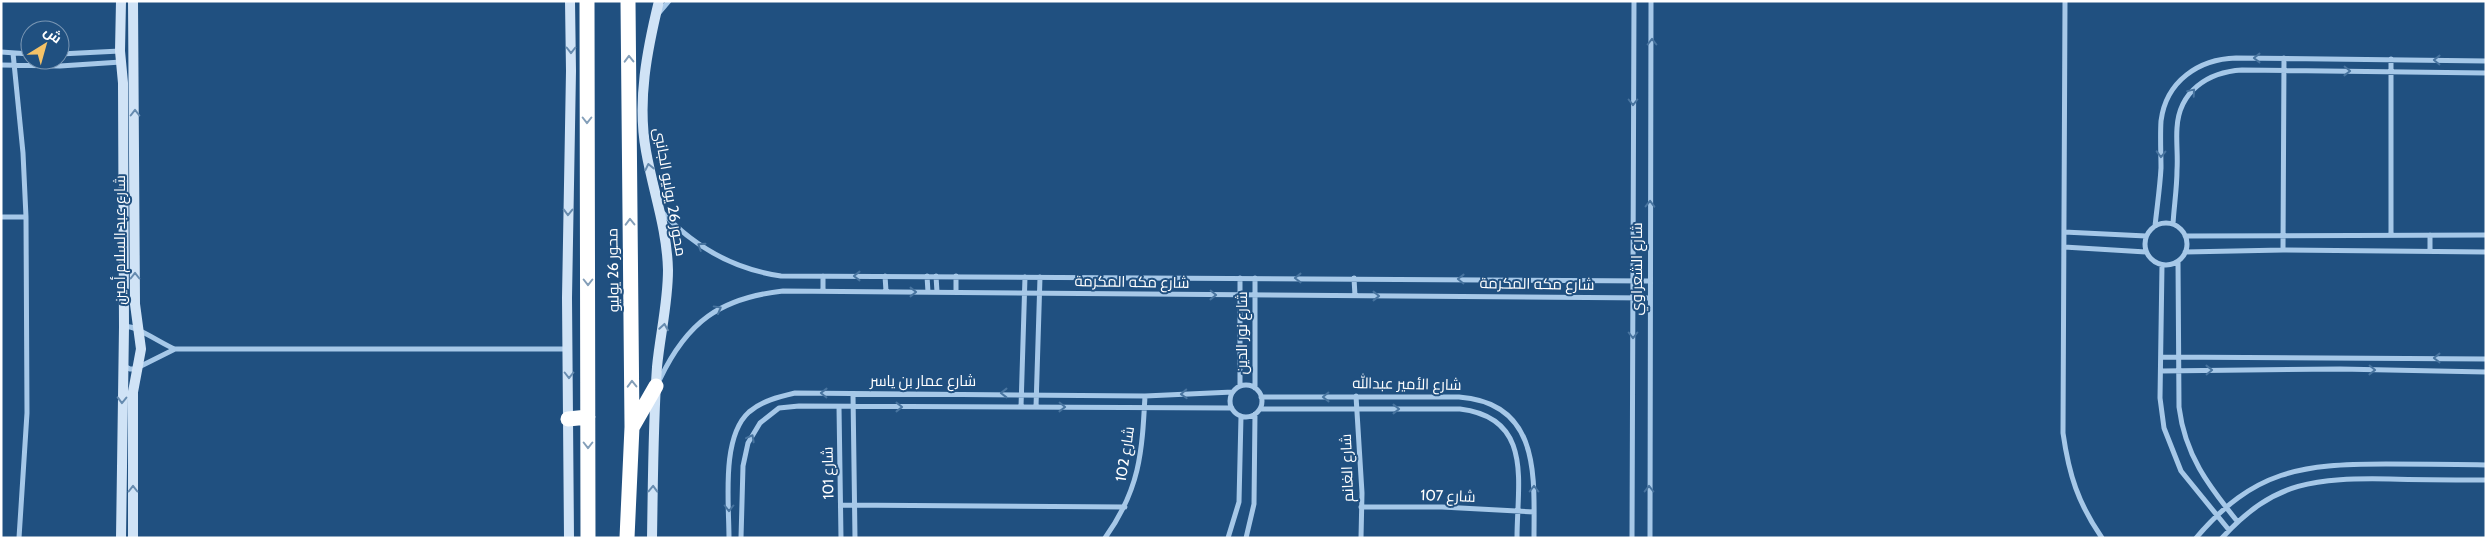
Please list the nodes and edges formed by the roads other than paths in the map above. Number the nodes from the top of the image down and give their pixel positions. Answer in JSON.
{"nodes":[{"id":1,"x":120,"y":1,"type":"edge"},
{"id":2,"x":133,"y":1,"type":"edge"},
{"id":3,"x":570,"y":1,"type":"edge"},
{"id":4,"x":587,"y":1,"type":"edge"},
{"id":5,"x":628,"y":1,"type":"edge"},
{"id":6,"x":659,"y":1,"type":"edge"},
{"id":7,"x":669,"y":1,"type":"edge"},
{"id":8,"x":1634,"y":1,"type":"edge"},
{"id":9,"x":1651,"y":1,"type":"edge"},
{"id":10,"x":2065,"y":1,"type":"edge"},
{"id":11,"x":655,"y":18,"type":"junction"},
{"id":12,"x":120,"y":51,"type":"junction"},
{"id":13,"x":1,"y":52,"type":"edge"},
{"id":14,"x":13,"y":53,"type":"junction"},
{"id":15,"x":20,"y":53,"type":"edge"},
{"id":16,"x":70,"y":54,"type":"edge"},
{"id":17,"x":2284,"y":58,"type":"junction"},
{"id":18,"x":2391,"y":60,"type":"junction"},
{"id":19,"x":2486,"y":61,"type":"edge"},
{"id":20,"x":122,"y":62,"type":"junction"},
{"id":21,"x":1,"y":65,"type":"edge"},
{"id":22,"x":14,"y":66,"type":"junction"},
{"id":23,"x":2284,"y":70,"type":"junction"},
{"id":24,"x":2391,"y":71,"type":"junction"},
{"id":25,"x":2486,"y":73,"type":"edge"},
{"id":26,"x":661,"y":211,"type":"junction"},
{"id":27,"x":1,"y":217,"type":"edge"},
{"id":28,"x":26,"y":217,"type":"junction"},
{"id":29,"x":2173,"y":224,"type":"junction"},
{"id":30,"x":2155,"y":226,"type":"junction"},
{"id":31,"x":2064,"y":232,"type":"junction"},
{"id":32,"x":2283,"y":234,"type":"junction"},
{"id":33,"x":2391,"y":235,"type":"junction"},
{"id":34,"x":2430,"y":235,"type":"junction"},
{"id":35,"x":2146,"y":236,"type":"junction"},
{"id":36,"x":2185,"y":236,"type":"junction"},
{"id":37,"x":2486,"y":236,"type":"edge"},
{"id":38,"x":2064,"y":247,"type":"junction"},
{"id":39,"x":2283,"y":250,"type":"junction"},
{"id":40,"x":2430,"y":251,"type":"junction"},
{"id":41,"x":2146,"y":252,"type":"junction"},
{"id":42,"x":2185,"y":252,"type":"junction"},
{"id":43,"x":2486,"y":252,"type":"edge"},
{"id":44,"x":2178,"y":261,"type":"junction"},
{"id":45,"x":2162,"y":265,"type":"junction"},
{"id":46,"x":823,"y":276,"type":"junction"},
{"id":47,"x":885,"y":276,"type":"junction"},
{"id":48,"x":928,"y":276,"type":"junction"},
{"id":49,"x":936,"y":276,"type":"junction"},
{"id":50,"x":956,"y":276,"type":"junction"},
{"id":51,"x":1025,"y":276,"type":"junction"},
{"id":52,"x":1040,"y":276,"type":"junction"},
{"id":53,"x":1240,"y":278,"type":"junction"},
{"id":54,"x":1254,"y":278,"type":"junction"},
{"id":55,"x":1354,"y":278,"type":"junction"},
{"id":56,"x":1633,"y":281,"type":"junction"},
{"id":57,"x":1649,"y":281,"type":"junction"},
{"id":58,"x":823,"y":291,"type":"junction"},
{"id":59,"x":886,"y":291,"type":"junction"},
{"id":60,"x":928,"y":292,"type":"junction"},
{"id":61,"x":937,"y":292,"type":"junction"},
{"id":62,"x":956,"y":292,"type":"junction"},
{"id":63,"x":1025,"y":293,"type":"junction"},
{"id":64,"x":1040,"y":293,"type":"junction"},
{"id":65,"x":1240,"y":296,"type":"junction"},
{"id":66,"x":1254,"y":296,"type":"junction"},
{"id":67,"x":1356,"y":296,"type":"junction"},
{"id":68,"x":1633,"y":297,"type":"junction"},
{"id":69,"x":1649,"y":298,"type":"junction"},
{"id":70,"x":124,"y":327,"type":"junction"},
{"id":71,"x":140,"y":331,"type":"junction"},
{"id":72,"x":175,"y":349,"type":"junction"},
{"id":73,"x":569,"y":349,"type":"junction"},
{"id":74,"x":2179,"y":356,"type":"junction"},
{"id":75,"x":2161,"y":357,"type":"junction"},
{"id":76,"x":2486,"y":358,"type":"edge"},
{"id":77,"x":123,"y":364,"type":"junction"},
{"id":78,"x":138,"y":366,"type":"junction"},
{"id":79,"x":2179,"y":370,"type":"junction"},
{"id":80,"x":2160,"y":371,"type":"junction"},
{"id":81,"x":2486,"y":372,"type":"edge"},
{"id":82,"x":656,"y":386,"type":"junction"},
{"id":83,"x":1240,"y":386,"type":"junction"},
{"id":84,"x":1255,"y":388,"type":"junction"},
{"id":85,"x":1233,"y":392,"type":"junction"},
{"id":86,"x":1021,"y":393,"type":"junction"},
{"id":87,"x":853,"y":394,"type":"junction"},
{"id":88,"x":1036,"y":394,"type":"junction"},
{"id":89,"x":1145,"y":396,"type":"junction"},
{"id":90,"x":1356,"y":396,"type":"junction"},
{"id":91,"x":1261,"y":397,"type":"junction"},
{"id":92,"x":1488,"y":403,"type":"junction"},
{"id":93,"x":1021,"y":406,"type":"junction"},
{"id":94,"x":1036,"y":406,"type":"junction"},
{"id":95,"x":839,"y":407,"type":"junction"},
{"id":96,"x":853,"y":407,"type":"junction"},
{"id":97,"x":1232,"y":408,"type":"junction"},
{"id":98,"x":1144,"y":409,"type":"junction"},
{"id":99,"x":1260,"y":409,"type":"junction"},
{"id":100,"x":1357,"y":409,"type":"junction"},
{"id":101,"x":1254,"y":414,"type":"junction"},
{"id":102,"x":1484,"y":415,"type":"junction"},
{"id":103,"x":1241,"y":416,"type":"junction"},
{"id":104,"x":588,"y":417,"type":"junction"},
{"id":105,"x":568,"y":418,"type":"junction"},
{"id":106,"x":632,"y":427,"type":"junction"},
{"id":107,"x":2486,"y":465,"type":"edge"},
{"id":108,"x":2486,"y":480,"type":"edge"},
{"id":109,"x":729,"y":483,"type":"junction"},
{"id":110,"x":742,"y":483,"type":"junction"},
{"id":111,"x":841,"y":505,"type":"junction"},
{"id":112,"x":856,"y":505,"type":"junction"},
{"id":113,"x":1125,"y":507,"type":"junction"},
{"id":114,"x":1361,"y":507,"type":"junction"},
{"id":115,"x":2226,"y":507,"type":"junction"},
{"id":116,"x":1517,"y":511,"type":"junction"},
{"id":117,"x":1534,"y":512,"type":"junction"},
{"id":118,"x":2216,"y":515,"type":"junction"},
{"id":119,"x":2237,"y":521,"type":"junction"},
{"id":120,"x":2228,"y":530,"type":"junction"},
{"id":121,"x":19,"y":538,"type":"edge"},
{"id":122,"x":121,"y":538,"type":"edge"},
{"id":123,"x":133,"y":538,"type":"edge"},
{"id":124,"x":569,"y":538,"type":"edge"},
{"id":125,"x":588,"y":538,"type":"edge"},
{"id":126,"x":628,"y":538,"type":"edge"},
{"id":127,"x":652,"y":538,"type":"edge"},
{"id":128,"x":729,"y":538,"type":"edge"},
{"id":129,"x":742,"y":538,"type":"edge"},
{"id":130,"x":841,"y":538,"type":"edge"},
{"id":131,"x":856,"y":538,"type":"edge"},
{"id":132,"x":1105,"y":538,"type":"edge"},
{"id":133,"x":1228,"y":538,"type":"edge"},
{"id":134,"x":1246,"y":538,"type":"edge"},
{"id":135,"x":1361,"y":538,"type":"edge"},
{"id":136,"x":1517,"y":538,"type":"edge"},
{"id":137,"x":1534,"y":538,"type":"edge"},
{"id":138,"x":1632,"y":538,"type":"edge"},
{"id":139,"x":1650,"y":538,"type":"edge"},
{"id":140,"x":2102,"y":538,"type":"edge"},
{"id":141,"x":2196,"y":538,"type":"edge"},
{"id":142,"x":2222,"y":538,"type":"edge"}],
"edges":[{"from":1,"to":12,"type":"street","name":"شارع عبد السلام أمين"},
{"from":71,"to":2,"type":"street","name":"شارع عبد السلام أمين","one_way":true},
{"from":3,"to":73,"type":"street","one_way":true},
{"from":4,"to":104,"type":"highway","name":"محور 26 يوليو","one_way":true},
{"from":106,"to":5,"type":"highway","name":"محور 26 يوليو","one_way":true},
{"from":6,"to":11,"type":"street","name":"محور 26 يوليو الجانبى"},
{"from":7,"to":11,"type":"street"},
{"from":8,"to":56,"type":"street","name":"شارع الشعراوي","one_way":true},
{"from":57,"to":9,"type":"street","name":"شارع الشعراوي","one_way":true},
{"from":10,"to":31,"type":"street"},
{"from":26,"to":11,"type":"street","name":"محور 26 يوليو الجانبى","one_way":true},
{"from":12,"to":16,"type":"street"},
{"from":12,"to":20,"type":"street","name":"شارع عبد السلام أمين"},
{"from":13,"to":14,"type":"street"},
{"from":14,"to":15,"type":"street"},
{"from":14,"to":22,"type":"street"},
{"from":17,"to":18,"type":"street"},
{"from":17,"to":23,"type":"street"},
{"from":17,"to":30,"type":"street","one_way":true},
{"from":19,"to":18,"type":"street","one_way":true},
{"from":18,"to":24,"type":"street"},
{"from":20,"to":22,"type":"street"},
{"from":20,"to":70,"type":"street","name":"شارع عبد السلام أمين"},
{"from":21,"to":22,"type":"street"},
{"from":22,"to":28,"type":"street"},
{"from":23,"to":24,"type":"street","one_way":true},
{"from":29,"to":23,"type":"street","one_way":true},
{"from":23,"to":32,"type":"street"},
{"from":24,"to":25,"type":"street"},
{"from":24,"to":33,"type":"street"},
{"from":46,"to":26,"type":"street","name":"شارع مكه المكرمة","one_way":true},
{"from":82,"to":26,"type":"street","name":"محور 26 يوليو الجانبى","one_way":true},
{"from":27,"to":28,"type":"street"},
{"from":28,"to":121,"type":"street"},
{"from":29,"to":30,"type":"street"},
{"from":29,"to":36,"type":"street"},
{"from":30,"to":35,"type":"street"},
{"from":31,"to":35,"type":"street"},
{"from":31,"to":38,"type":"street"},
{"from":32,"to":33,"type":"street"},
{"from":32,"to":36,"type":"street"},
{"from":32,"to":39,"type":"street"},
{"from":33,"to":34,"type":"street"},
{"from":34,"to":37,"type":"street"},
{"from":34,"to":40,"type":"street"},
{"from":35,"to":41,"type":"street"},
{"from":36,"to":42,"type":"street"},
{"from":38,"to":41,"type":"street"},
{"from":38,"to":140,"type":"street"},
{"from":39,"to":40,"type":"street"},
{"from":39,"to":42,"type":"street"},
{"from":40,"to":43,"type":"street"},
{"from":41,"to":45,"type":"street"},
{"from":42,"to":44,"type":"street"},
{"from":44,"to":45,"type":"street"},
{"from":44,"to":74,"type":"street"},
{"from":45,"to":75,"type":"street"},
{"from":47,"to":46,"type":"street","name":"شارع مكه المكرمة","one_way":true},
{"from":46,"to":58,"type":"street"},
{"from":47,"to":48,"type":"street","name":"شارع مكه المكرمة"},
{"from":47,"to":59,"type":"street"},
{"from":48,"to":49,"type":"street","name":"شارع مكه المكرمة"},
{"from":48,"to":60,"type":"street"},
{"from":49,"to":50,"type":"street","name":"شارع مكه المكرمة"},
{"from":49,"to":61,"type":"street"},
{"from":50,"to":51,"type":"street","name":"شارع مكه المكرمة"},
{"from":50,"to":62,"type":"street"},
{"from":51,"to":52,"type":"street","name":"شارع مكه المكرمة"},
{"from":51,"to":63,"type":"street"},
{"from":52,"to":53,"type":"street","name":"شارع مكه المكرمة"},
{"from":52,"to":64,"type":"street"},
{"from":53,"to":54,"type":"street","name":"شارع مكه المكرمة"},
{"from":53,"to":65,"type":"street","name":"شارع نور الدين"},
{"from":55,"to":54,"type":"street","name":"شارع مكه المكرمة","one_way":true},
{"from":54,"to":66,"type":"street","name":"شارع نور الدين"},
{"from":56,"to":55,"type":"street","name":"شارع مكه المكرمة","one_way":true},
{"from":55,"to":67,"type":"street"},
{"from":56,"to":57,"type":"street","name":"شارع مكه المكرمة"},
{"from":56,"to":68,"type":"street","name":"شارع الشعراوي"},
{"from":57,"to":69,"type":"street","name":"شارع الشعراوي"},
{"from":58,"to":59,"type":"street","name":"شارع مكه المكرمة"},
{"from":82,"to":58,"type":"street","name":"شارع مكه المكرمة","one_way":true},
{"from":59,"to":60,"type":"street","name":"شارع مكه المكرمة","one_way":true},
{"from":60,"to":61,"type":"street","name":"شارع مكه المكرمة"},
{"from":61,"to":62,"type":"street","name":"شارع مكه المكرمة"},
{"from":62,"to":63,"type":"street","name":"شارع مكه المكرمة"},
{"from":63,"to":64,"type":"street","name":"شارع مكه المكرمة"},
{"from":63,"to":86,"type":"street"},
{"from":64,"to":65,"type":"street","name":"شارع مكه المكرمة","one_way":true},
{"from":64,"to":88,"type":"street"},
{"from":65,"to":66,"type":"street","name":"شارع مكه المكرمة"},
{"from":65,"to":83,"type":"street","name":"شارع نور الدين"},
{"from":66,"to":67,"type":"street","name":"شارع مكه المكرمة"},
{"from":66,"to":84,"type":"street","name":"شارع نور الدين"},
{"from":67,"to":68,"type":"street","name":"شارع مكه المكرمة","one_way":true},
{"from":68,"to":69,"type":"street","name":"شارع مكه المكرمة"},
{"from":68,"to":138,"type":"street","name":"شارع الشعراوي","one_way":true},
{"from":139,"to":69,"type":"street","name":"شارع الشعراوي","one_way":true},
{"from":70,"to":71,"type":"street"},
{"from":70,"to":77,"type":"street","name":"شارع عبد السلام أمين"},
{"from":71,"to":72,"type":"street"},
{"from":71,"to":78,"type":"street","name":"شارع عبد السلام أمين"},
{"from":72,"to":73,"type":"street"},
{"from":72,"to":78,"type":"street"},
{"from":73,"to":105,"type":"street","one_way":true},
{"from":74,"to":75,"type":"street"},
{"from":76,"to":74,"type":"street","one_way":true},
{"from":74,"to":79,"type":"street"},
{"from":75,"to":80,"type":"street"},
{"from":77,"to":78,"type":"street"},
{"from":77,"to":122,"type":"street","name":"شارع عبد السلام أمين","one_way":true},
{"from":123,"to":78,"type":"street","name":"شارع عبد السلام أمين","one_way":true},
{"from":79,"to":80,"type":"street"},
{"from":79,"to":81,"type":"street","one_way":true},
{"from":79,"to":115,"type":"street"},
{"from":80,"to":118,"type":"street"},
{"from":82,"to":106,"type":"highway"},
{"from":127,"to":82,"type":"street","name":"محور 26 يوليو الجانبى","one_way":true},
{"from":83,"to":84,"type":"street"},
{"from":83,"to":85,"type":"street"},
{"from":84,"to":91,"type":"street"},
{"from":85,"to":89,"type":"street","name":"شارع عمار بن ياسر","one_way":true},
{"from":85,"to":97,"type":"street"},
{"from":86,"to":87,"type":"street","name":"شارع عمار بن ياسر","one_way":true},
{"from":86,"to":88,"type":"street","name":"شارع عمار بن ياسر"},
{"from":86,"to":93,"type":"street"},
{"from":87,"to":96,"type":"street","name":"شارع 101"},
{"from":87,"to":109,"type":"street","name":"شارع عمار بن ياسر","one_way":true},
{"from":88,"to":89,"type":"street","name":"شارع عمار بن ياسر"},
{"from":88,"to":94,"type":"street"},
{"from":89,"to":98,"type":"street","name":"شارع 102"},
{"from":90,"to":91,"type":"street","name":"شارع الأمير عبدالله","one_way":true},
{"from":90,"to":92,"type":"street","name":"شارع الأمير عبدالله"},
{"from":90,"to":100,"type":"street","name":"شارع الغانم"},
{"from":91,"to":99,"type":"street"},
{"from":92,"to":102,"type":"street"},
{"from":117,"to":92,"type":"street","name":"شارع الأمير عبدالله","one_way":true},
{"from":93,"to":94,"type":"street","name":"شارع عمار بن ياسر"},
{"from":96,"to":93,"type":"street","name":"شارع عمار بن ياسر","one_way":true},
{"from":94,"to":98,"type":"street","name":"شارع عمار بن ياسر","one_way":true},
{"from":95,"to":96,"type":"street","name":"شارع عمار بن ياسر"},
{"from":110,"to":95,"type":"street","name":"شارع عمار بن ياسر","one_way":true},
{"from":95,"to":111,"type":"street","name":"شارع 101"},
{"from":96,"to":112,"type":"street","name":"شارع 101"},
{"from":97,"to":98,"type":"street","name":"شارع عمار بن ياسر"},
{"from":97,"to":103,"type":"street"},
{"from":98,"to":113,"type":"street","name":"شارع 102"},
{"from":99,"to":100,"type":"street","name":"شارع الأمير عبدالله"},
{"from":99,"to":101,"type":"street"},
{"from":100,"to":102,"type":"street","name":"شارع الأمير عبدالله","one_way":true},
{"from":100,"to":114,"type":"street","name":"شارع الغانم"},
{"from":101,"to":103,"type":"street"},
{"from":101,"to":134,"type":"street"},
{"from":102,"to":116,"type":"street","name":"شارع الأمير عبدالله"},
{"from":103,"to":133,"type":"street"},
{"from":104,"to":105,"type":"highway"},
{"from":104,"to":125,"type":"highway","name":"محور 26 يوليو","one_way":true},
{"from":105,"to":124,"type":"street"},
{"from":106,"to":126,"type":"highway","name":"محور 26 يوليو"},
{"from":107,"to":115,"type":"street"},
{"from":108,"to":119,"type":"street"},
{"from":109,"to":110,"type":"street"},
{"from":109,"to":128,"type":"street","name":"شارع عمار بن ياسر","one_way":true},
{"from":110,"to":129,"type":"street","name":"شارع عمار بن ياسر"},
{"from":111,"to":112,"type":"street"},
{"from":111,"to":130,"type":"street","name":"شارع 101"},
{"from":112,"to":113,"type":"street"},
{"from":112,"to":131,"type":"street","name":"شارع 101"},
{"from":113,"to":132,"type":"street","name":"شارع 102"},
{"from":114,"to":116,"type":"street","name":"شارع 107"},
{"from":114,"to":135,"type":"street","name":"شارع الغانم"},
{"from":115,"to":118,"type":"street"},
{"from":115,"to":119,"type":"street"},
{"from":116,"to":117,"type":"street","name":"شارع 107"},
{"from":116,"to":136,"type":"street","name":"شارع الأمير عبدالله"},
{"from":117,"to":137,"type":"street","name":"شارع الأمير عبدالله"},
{"from":118,"to":120,"type":"street"},
{"from":118,"to":141,"type":"street"},
{"from":119,"to":120,"type":"street"},
{"from":120,"to":142,"type":"street"}]}
